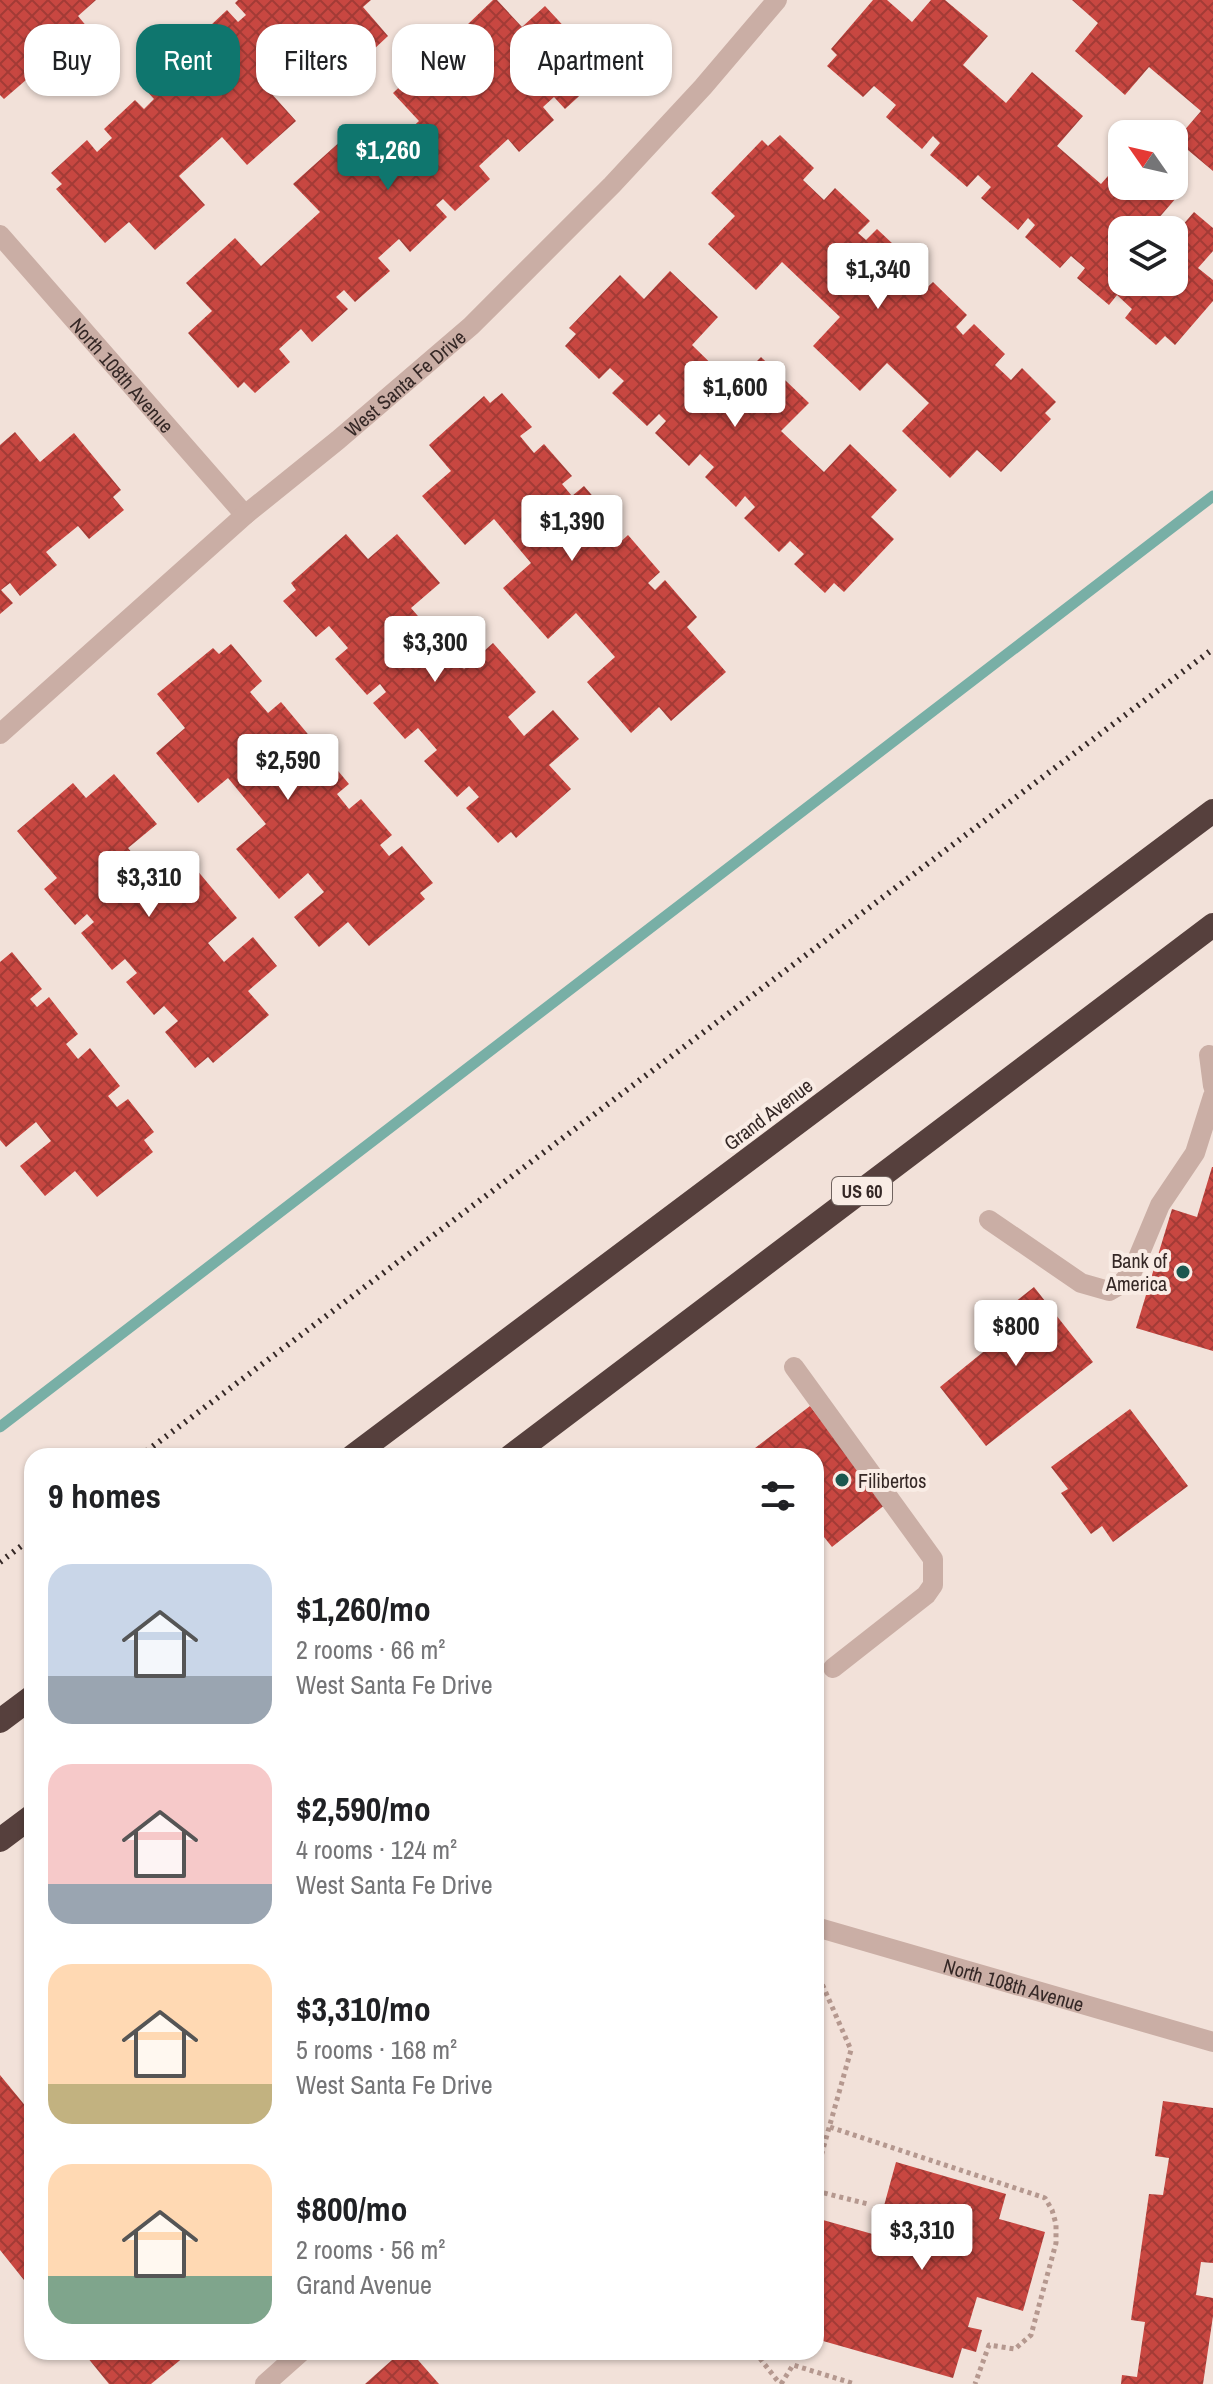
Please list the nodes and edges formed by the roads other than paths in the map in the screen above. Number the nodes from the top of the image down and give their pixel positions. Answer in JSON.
{"nodes":[{"id":1,"x":777,"y":0,"type":"edge"},
{"id":2,"x":0,"y":235,"type":"edge"},
{"id":3,"x":245,"y":515,"type":"junction"},
{"id":4,"x":0,"y":734,"type":"edge"},
{"id":5,"x":1213,"y":811,"type":"edge"},
{"id":6,"x":1213,"y":925,"type":"edge"},
{"id":7,"x":1209,"y":1055,"type":"dead end"},
{"id":8,"x":1213,"y":1086,"type":"edge"},
{"id":9,"x":1213,"y":1096,"type":"edge"},
{"id":10,"x":989,"y":1220,"type":"dead end"},
{"id":11,"x":794,"y":1367,"type":"dead end"},
{"id":12,"x":364,"y":1448,"type":"edge"},
{"id":13,"x":522,"y":1448,"type":"edge"},
{"id":14,"x":833,"y":1668,"type":"dead end"},
{"id":15,"x":24,"y":1703,"type":"edge"},
{"id":16,"x":0,"y":1721,"type":"edge"},
{"id":17,"x":24,"y":1822,"type":"edge"},
{"id":18,"x":0,"y":1840,"type":"edge"},
{"id":19,"x":824,"y":1929,"type":"edge"},
{"id":20,"x":1213,"y":2042,"type":"edge"},
{"id":21,"x":292,"y":2360,"type":"edge"},
{"id":22,"x":265,"y":2384,"type":"edge"}],
"edges":[{"from":1,"to":3,"type":"street","name":"West Santa Fe Drive"},
{"from":2,"to":3,"type":"street","name":"North 108th Avenue"},
{"from":3,"to":4,"type":"street","name":"West Santa Fe Drive"},
{"from":5,"to":12,"type":"highway","name":"Grand Avenue"},
{"from":6,"to":13,"type":"highway","number":"US 60"},
{"from":7,"to":8,"type":"street"},
{"from":9,"to":10,"type":"street"},
{"from":11,"to":14,"type":"street"},
{"from":15,"to":16,"type":"highway"},
{"from":17,"to":18,"type":"highway"},
{"from":19,"to":20,"type":"street","name":"North 108th Avenue"},
{"from":21,"to":22,"type":"street"}]}
